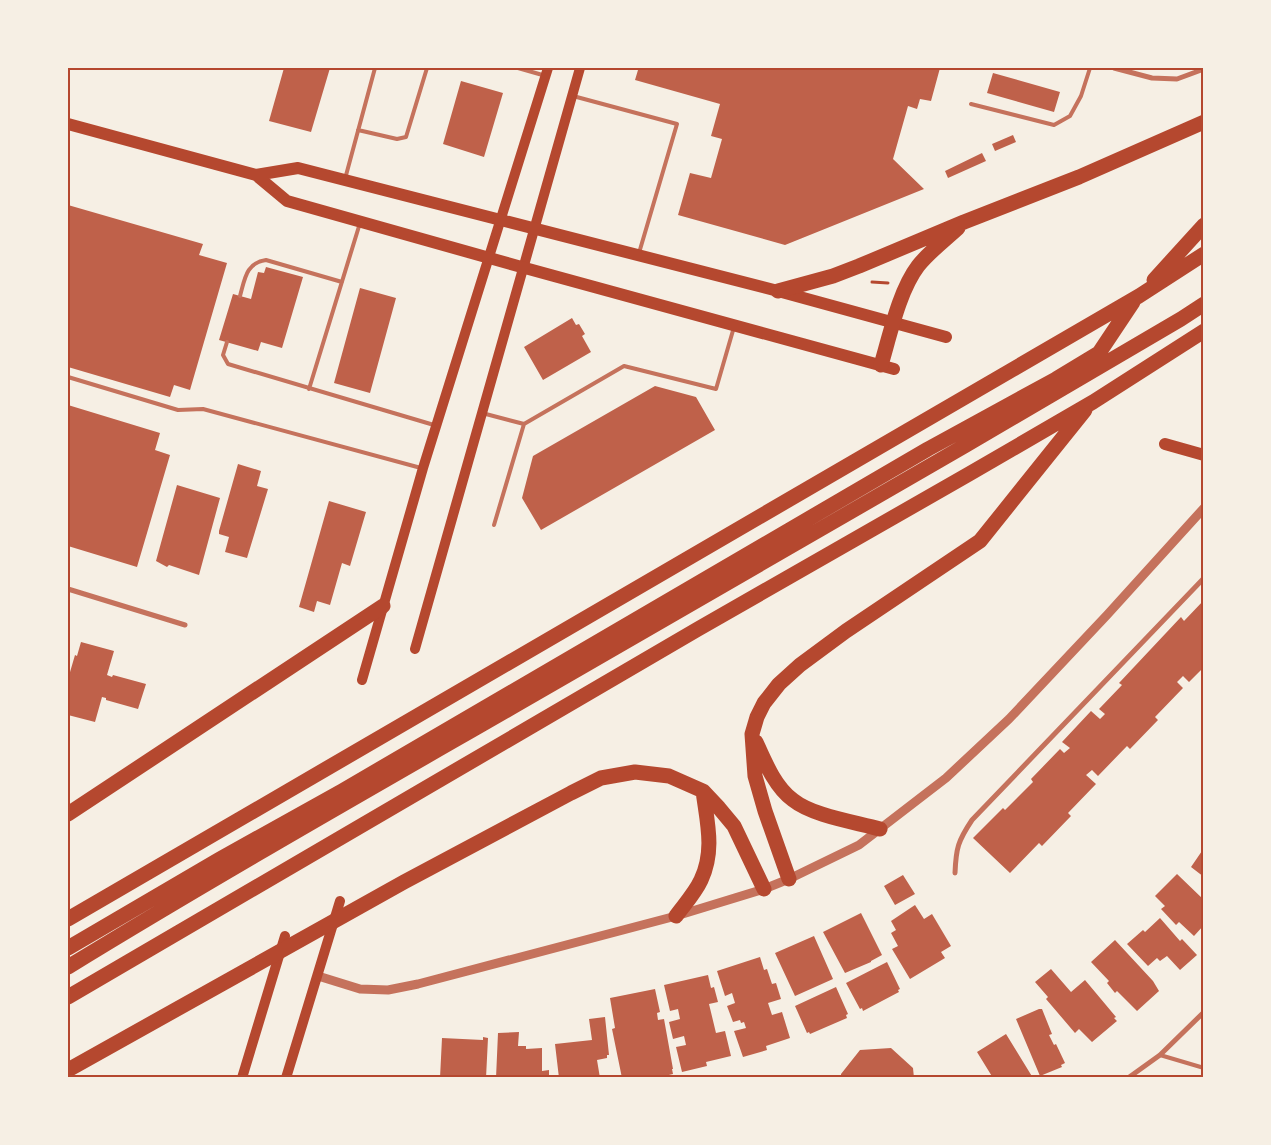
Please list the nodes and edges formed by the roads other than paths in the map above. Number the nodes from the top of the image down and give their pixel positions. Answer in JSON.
{"nodes":[{"id":1,"x":376,"y":68,"type":"edge"},
{"id":2,"x":427,"y":68,"type":"edge"},
{"id":3,"x":518,"y":68,"type":"edge"},
{"id":4,"x":580,"y":68,"type":"edge"},
{"id":5,"x":1090,"y":68,"type":"edge"},
{"id":6,"x":1114,"y":68,"type":"edge"},
{"id":7,"x":1204,"y":69,"type":"edge"},
{"id":8,"x":547,"y":72,"type":"edge"},
{"id":9,"x":573,"y":96,"type":"junction"},
{"id":10,"x":971,"y":104,"type":"dead end"},
{"id":11,"x":1204,"y":122,"type":"edge"},
{"id":12,"x":68,"y":124,"type":"edge"},
{"id":13,"x":358,"y":130,"type":"junction"},
{"id":14,"x":256,"y":175,"type":"junction"},
{"id":15,"x":345,"y":181,"type":"junction"},
{"id":16,"x":501,"y":219,"type":"junction"},
{"id":17,"x":361,"y":221,"type":"junction"},
{"id":18,"x":964,"y":222,"type":"junction"},
{"id":19,"x":1204,"y":225,"type":"edge"},
{"id":20,"x":535,"y":228,"type":"junction"},
{"id":21,"x":1204,"y":254,"type":"edge"},
{"id":22,"x":639,"y":255,"type":"junction"},
{"id":23,"x":490,"y":258,"type":"junction"},
{"id":24,"x":524,"y":268,"type":"junction"},
{"id":25,"x":342,"y":282,"type":"junction"},
{"id":26,"x":778,"y":291,"type":"junction"},
{"id":27,"x":240,"y":296,"type":"dead end"},
{"id":28,"x":1137,"y":297,"type":"junction"},
{"id":29,"x":1204,"y":304,"type":"edge"},
{"id":30,"x":893,"y":322,"type":"junction"},
{"id":31,"x":735,"y":324,"type":"junction"},
{"id":32,"x":1204,"y":332,"type":"edge"},
{"id":33,"x":946,"y":337,"type":"dead end"},
{"id":34,"x":227,"y":342,"type":"dead end"},
{"id":35,"x":887,"y":367,"type":"joint"},
{"id":36,"x":68,"y":377,"type":"edge"},
{"id":37,"x":310,"y":389,"type":"junction"},
{"id":38,"x":1093,"y":402,"type":"junction"},
{"id":39,"x":482,"y":414,"type":"junction"},
{"id":40,"x":524,"y":424,"type":"junction"},
{"id":41,"x":437,"y":425,"type":"junction"},
{"id":42,"x":1165,"y":444,"type":"dead end"},
{"id":43,"x":1204,"y":455,"type":"edge"},
{"id":44,"x":424,"y":468,"type":"junction"},
{"id":45,"x":1204,"y":508,"type":"edge"},
{"id":46,"x":494,"y":525,"type":"dead end"},
{"id":47,"x":1204,"y":578,"type":"edge"},
{"id":48,"x":68,"y":589,"type":"edge"},
{"id":49,"x":383,"y":606,"type":"junction"},
{"id":50,"x":186,"y":625,"type":"dead end"},
{"id":51,"x":415,"y":649,"type":"dead end"},
{"id":52,"x":362,"y":680,"type":"dead end"},
{"id":53,"x":752,"y":734,"type":"junction"},
{"id":54,"x":702,"y":791,"type":"junction"},
{"id":55,"x":68,"y":814,"type":"edge"},
{"id":56,"x":880,"y":829,"type":"junction"},
{"id":57,"x":955,"y":873,"type":"dead end"},
{"id":58,"x":789,"y":880,"type":"junction"},
{"id":59,"x":764,"y":889,"type":"junction"},
{"id":60,"x":340,"y":901,"type":"dead end"},
{"id":61,"x":676,"y":916,"type":"junction"},
{"id":62,"x":68,"y":919,"type":"edge"},
{"id":63,"x":285,"y":936,"type":"dead end"},
{"id":64,"x":68,"y":948,"type":"edge"},
{"id":65,"x":68,"y":967,"type":"edge"},
{"id":66,"x":318,"y":976,"type":"junction"},
{"id":67,"x":68,"y":997,"type":"edge"},
{"id":68,"x":1204,"y":1012,"type":"edge"},
{"id":69,"x":1160,"y":1056,"type":"junction"},
{"id":70,"x":1204,"y":1068,"type":"edge"},
{"id":71,"x":68,"y":1070,"type":"edge"},
{"id":72,"x":242,"y":1078,"type":"edge"},
{"id":73,"x":286,"y":1078,"type":"edge"},
{"id":74,"x":1128,"y":1078,"type":"edge"}],
"edges":[{"from":1,"to":13,"type":"lane"},
{"from":2,"to":13,"type":"lane"},
{"from":3,"to":8,"type":"lane"},
{"from":4,"to":9,"type":"main road"},
{"from":5,"to":10,"type":"lane"},
{"from":6,"to":7,"type":"street"},
{"from":8,"to":16,"type":"main road"},
{"from":9,"to":20,"type":"main road"},
{"from":9,"to":22,"type":"lane"},
{"from":11,"to":18,"type":"highway"},
{"from":12,"to":14,"type":"main road"},
{"from":13,"to":15,"type":"lane"},
{"from":14,"to":15,"type":"main road"},
{"from":14,"to":17,"type":"main road"},
{"from":15,"to":16,"type":"main road"},
{"from":16,"to":20,"type":"main road"},
{"from":16,"to":23,"type":"main road"},
{"from":17,"to":23,"type":"main road"},
{"from":17,"to":25,"type":"lane"},
{"from":18,"to":26,"type":"highway"},
{"from":18,"to":30,"type":"highway"},
{"from":19,"to":28,"type":"highway"},
{"from":20,"to":22,"type":"main road"},
{"from":20,"to":24,"type":"main road"},
{"from":21,"to":28,"type":"highway"},
{"from":22,"to":26,"type":"main road"},
{"from":23,"to":24,"type":"main road"},
{"from":23,"to":41,"type":"main road"},
{"from":24,"to":31,"type":"main road"},
{"from":24,"to":39,"type":"main road"},
{"from":25,"to":27,"type":"lane"},
{"from":25,"to":37,"type":"lane"},
{"from":26,"to":30,"type":"main road"},
{"from":28,"to":62,"type":"highway"},
{"from":28,"to":64,"type":"highway"},
{"from":29,"to":65,"type":"highway"},
{"from":30,"to":33,"type":"main road"},
{"from":30,"to":35,"type":"highway"},
{"from":31,"to":35,"type":"main road"},
{"from":31,"to":40,"type":"lane"},
{"from":32,"to":38,"type":"highway"},
{"from":34,"to":37,"type":"lane"},
{"from":36,"to":44,"type":"lane"},
{"from":37,"to":41,"type":"lane"},
{"from":38,"to":53,"type":"highway"},
{"from":38,"to":67,"type":"highway"},
{"from":39,"to":40,"type":"lane"},
{"from":39,"to":51,"type":"main road"},
{"from":40,"to":46,"type":"lane"},
{"from":41,"to":44,"type":"main road"},
{"from":42,"to":43,"type":"main road"},
{"from":44,"to":49,"type":"main road"},
{"from":45,"to":56,"type":"street"},
{"from":47,"to":57,"type":"street"},
{"from":48,"to":50,"type":"street"},
{"from":49,"to":52,"type":"main road"},
{"from":49,"to":55,"type":"highway"},
{"from":53,"to":56,"type":"highway"},
{"from":53,"to":58,"type":"highway"},
{"from":54,"to":59,"type":"highway"},
{"from":54,"to":61,"type":"highway"},
{"from":54,"to":71,"type":"highway"},
{"from":56,"to":58,"type":"street"},
{"from":58,"to":59,"type":"street"},
{"from":59,"to":61,"type":"street"},
{"from":60,"to":66,"type":"main road"},
{"from":61,"to":66,"type":"street"},
{"from":63,"to":72,"type":"main road"},
{"from":66,"to":73,"type":"main road"},
{"from":68,"to":69,"type":"street"},
{"from":69,"to":70,"type":"lane"},
{"from":69,"to":74,"type":"street"}]}
